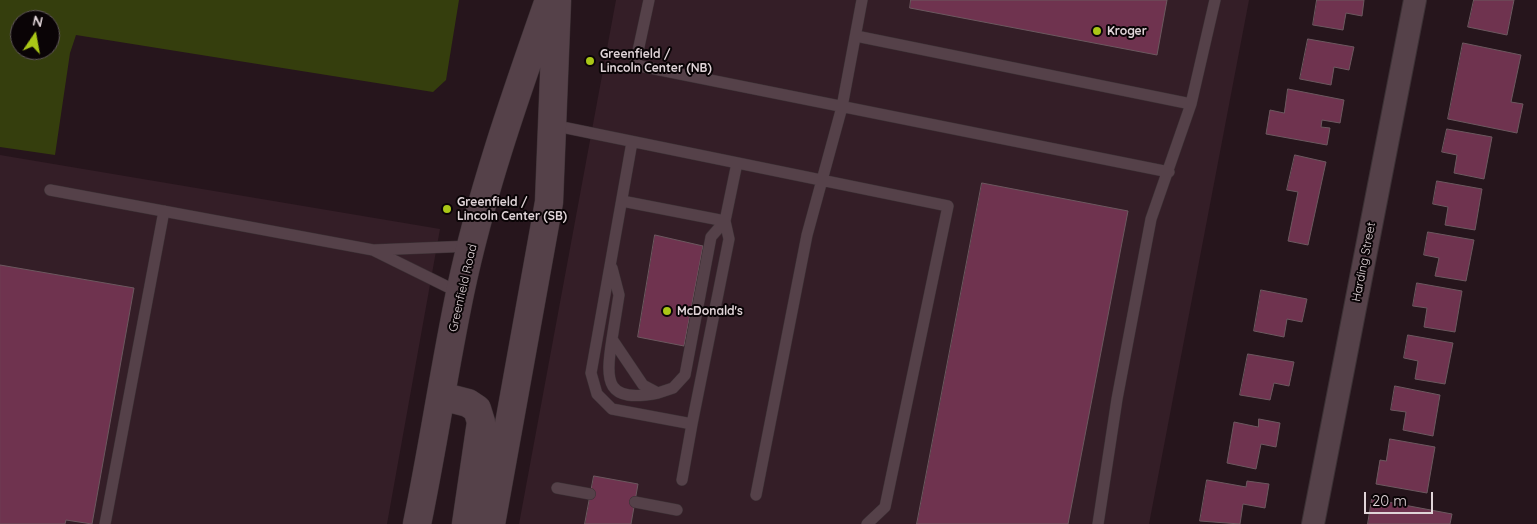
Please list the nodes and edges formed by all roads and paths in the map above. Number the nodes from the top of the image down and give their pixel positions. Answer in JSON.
{"nodes":[{"id":1,"x":548,"y":0,"type":"edge"},
{"id":2,"x":557,"y":0,"type":"edge"},
{"id":3,"x":649,"y":0,"type":"edge"},
{"id":4,"x":862,"y":0,"type":"edge"},
{"id":5,"x":1215,"y":0,"type":"edge"},
{"id":6,"x":1415,"y":0,"type":"edge"},
{"id":7,"x":856,"y":36,"type":"junction"},
{"id":8,"x":1191,"y":104,"type":"junction"},
{"id":9,"x":842,"y":108,"type":"junction"},
{"id":10,"x":552,"y":125,"type":"junction"},
{"id":11,"x":632,"y":142,"type":"junction"},
{"id":12,"x":737,"y":163,"type":"junction"},
{"id":13,"x":1169,"y":172,"type":"junction"},
{"id":14,"x":821,"y":179,"type":"junction"},
{"id":15,"x":50,"y":190,"type":"dead end"},
{"id":16,"x":622,"y":201,"type":"junction"},
{"id":17,"x":164,"y":211,"type":"junction"},
{"id":18,"x":725,"y":222,"type":"junction"},
{"id":19,"x":472,"y":246,"type":"junction"},
{"id":20,"x":374,"y":250,"type":"junction"},
{"id":21,"x":611,"y":264,"type":"junction"},
{"id":22,"x":460,"y":293,"type":"junction"},
{"id":23,"x":612,"y":339,"type":"junction"},
{"id":24,"x":658,"y":393,"type":"junction"},
{"id":25,"x":441,"y":396,"type":"junction"},
{"id":26,"x":692,"y":424,"type":"junction"},
{"id":27,"x":682,"y":480,"type":"dead end"},
{"id":28,"x":426,"y":482,"type":"junction"},
{"id":29,"x":557,"y":488,"type":"dead end"},
{"id":30,"x":590,"y":494,"type":"dead end"},
{"id":31,"x":756,"y":495,"type":"dead end"},
{"id":32,"x":635,"y":502,"type":"dead end"},
{"id":33,"x":677,"y":510,"type":"dead end"},
{"id":34,"x":105,"y":524,"type":"edge"},
{"id":35,"x":417,"y":524,"type":"edge"},
{"id":36,"x":429,"y":524,"type":"edge"},
{"id":37,"x":466,"y":524,"type":"edge"},
{"id":38,"x":490,"y":524,"type":"edge"},
{"id":39,"x":867,"y":524,"type":"edge"},
{"id":40,"x":1098,"y":524,"type":"edge"},
{"id":41,"x":1313,"y":524,"type":"edge"}],
"edges":[{"from":1,"to":19,"type":"main road","name":"Greenfield Road"},
{"from":2,"to":10,"type":"main road"},
{"from":3,"to":9,"type":"lane"},
{"from":4,"to":7,"type":"lane"},
{"from":5,"to":8,"type":"lane"},
{"from":6,"to":41,"type":"street","name":"Harding Street"},
{"from":7,"to":8,"type":"lane"},
{"from":7,"to":9,"type":"lane"},
{"from":8,"to":13,"type":"lane"},
{"from":9,"to":13,"type":"lane"},
{"from":9,"to":14,"type":"lane"},
{"from":10,"to":11,"type":"lane"},
{"from":10,"to":38,"type":"main road"},
{"from":11,"to":12,"type":"lane"},
{"from":11,"to":16,"type":"lane"},
{"from":12,"to":14,"type":"lane"},
{"from":12,"to":18,"type":"lane"},
{"from":13,"to":40,"type":"lane"},
{"from":14,"to":31,"type":"lane"},
{"from":14,"to":39,"type":"lane"},
{"from":15,"to":17,"type":"lane"},
{"from":16,"to":18,"type":"lane"},
{"from":16,"to":21,"type":"lane"},
{"from":17,"to":20,"type":"lane"},
{"from":17,"to":34,"type":"lane"},
{"from":18,"to":24,"type":"lane"},
{"from":18,"to":26,"type":"lane"},
{"from":19,"to":20,"type":"lane"},
{"from":19,"to":22,"type":"main road","name":"Greenfield Road"},
{"from":20,"to":22,"type":"lane"},
{"from":21,"to":23,"type":"lane"},
{"from":21,"to":26,"type":"lane"},
{"from":22,"to":25,"type":"main road","name":"Greenfield Road"},
{"from":23,"to":24,"type":"lane"},
{"from":23,"to":24,"type":"lane"},
{"from":25,"to":28,"type":"main road","name":"Greenfield Road"},
{"from":25,"to":37,"type":"main road"},
{"from":26,"to":27,"type":"lane"},
{"from":28,"to":35,"type":"main road","name":"Greenfield Road"},
{"from":28,"to":36,"type":"main road"},
{"from":29,"to":30,"type":"lane"},
{"from":32,"to":33,"type":"lane"}]}
